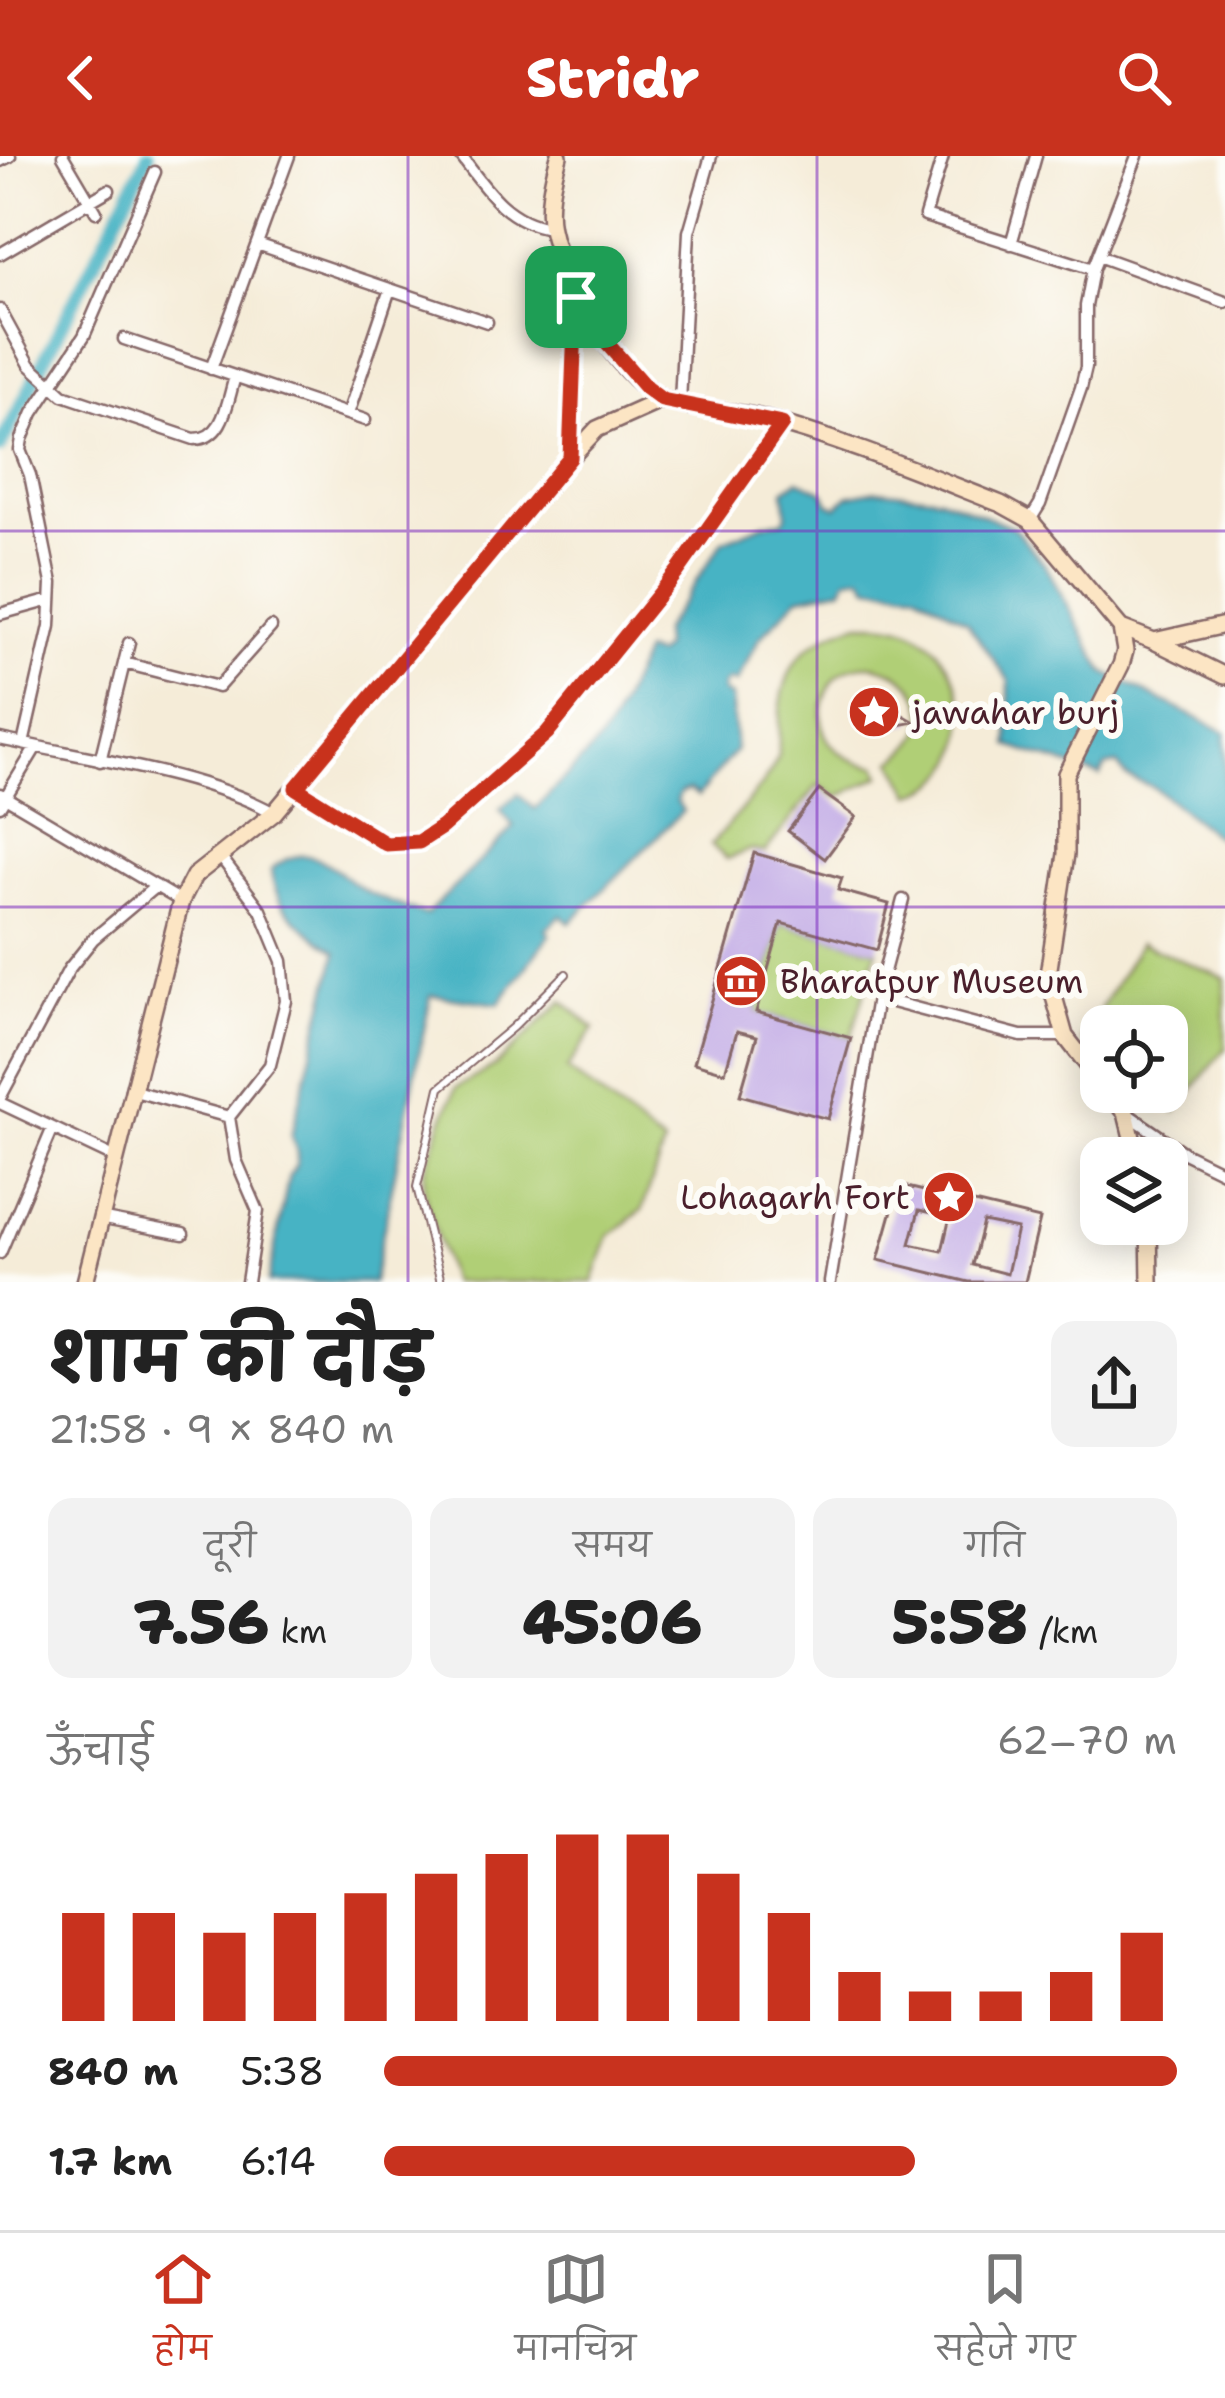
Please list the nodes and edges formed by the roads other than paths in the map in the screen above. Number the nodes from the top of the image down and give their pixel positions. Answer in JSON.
{"nodes":[{"id":1,"x":10,"y":156,"type":"edge"},
{"id":2,"x":63,"y":156,"type":"edge"},
{"id":3,"x":289,"y":156,"type":"edge"},
{"id":4,"x":461,"y":156,"type":"edge"},
{"id":5,"x":559,"y":156,"type":"edge"},
{"id":6,"x":712,"y":156,"type":"edge"},
{"id":7,"x":943,"y":156,"type":"edge"},
{"id":8,"x":1036,"y":156,"type":"edge"},
{"id":9,"x":1132,"y":156,"type":"edge"},
{"id":10,"x":0,"y":161,"type":"edge"},
{"id":11,"x":155,"y":172,"type":"dead end"},
{"id":12,"x":109,"y":190,"type":"dead end"},
{"id":13,"x":93,"y":207,"type":"junction"},
{"id":14,"x":550,"y":228,"type":"junction"},
{"id":15,"x":257,"y":244,"type":"junction"},
{"id":16,"x":1012,"y":244,"type":"junction"},
{"id":17,"x":0,"y":254,"type":"edge"},
{"id":18,"x":1098,"y":256,"type":"junction"},
{"id":19,"x":1093,"y":269,"type":"junction"},
{"id":20,"x":390,"y":289,"type":"junction"},
{"id":21,"x":576,"y":297,"type":"junction"},
{"id":22,"x":1225,"y":302,"type":"edge"},
{"id":23,"x":0,"y":310,"type":"edge"},
{"id":24,"x":487,"y":322,"type":"dead end"},
{"id":25,"x":124,"y":339,"type":"dead end"},
{"id":26,"x":211,"y":369,"type":"junction"},
{"id":27,"x":235,"y":377,"type":"junction"},
{"id":28,"x":53,"y":386,"type":"junction"},
{"id":29,"x":671,"y":401,"type":"junction"},
{"id":30,"x":347,"y":414,"type":"junction"},
{"id":31,"x":365,"y":420,"type":"dead end"},
{"id":32,"x":782,"y":424,"type":"junction"},
{"id":33,"x":570,"y":458,"type":"junction"},
{"id":34,"x":1030,"y":520,"type":"junction"},
{"id":35,"x":51,"y":600,"type":"junction"},
{"id":36,"x":0,"y":614,"type":"edge"},
{"id":37,"x":1225,"y":625,"type":"edge"},
{"id":38,"x":272,"y":627,"type":"dead end"},
{"id":39,"x":1120,"y":628,"type":"junction"},
{"id":40,"x":1154,"y":641,"type":"junction"},
{"id":41,"x":129,"y":643,"type":"dead end"},
{"id":42,"x":124,"y":663,"type":"junction"},
{"id":43,"x":1225,"y":676,"type":"edge"},
{"id":44,"x":0,"y":739,"type":"edge"},
{"id":45,"x":29,"y":745,"type":"junction"},
{"id":46,"x":100,"y":761,"type":"junction"},
{"id":47,"x":296,"y":788,"type":"junction"},
{"id":48,"x":2,"y":799,"type":"edge"},
{"id":49,"x":274,"y":813,"type":"junction"},
{"id":50,"x":220,"y":856,"type":"junction"},
{"id":51,"x":156,"y":886,"type":"junction"},
{"id":52,"x":903,"y":900,"type":"dead end"},
{"id":53,"x":181,"y":901,"type":"junction"},
{"id":54,"x":566,"y":974,"type":"dead end"},
{"id":55,"x":877,"y":998,"type":"junction"},
{"id":56,"x":1065,"y":1036,"type":"junction"},
{"id":57,"x":1080,"y":1055,"type":"edge"},
{"id":58,"x":131,"y":1090,"type":"junction"},
{"id":59,"x":0,"y":1101,"type":"edge"},
{"id":60,"x":1126,"y":1113,"type":"joint"},
{"id":61,"x":229,"y":1117,"type":"junction"},
{"id":62,"x":52,"y":1130,"type":"junction"},
{"id":63,"x":1132,"y":1137,"type":"edge"},
{"id":64,"x":114,"y":1157,"type":"junction"},
{"id":65,"x":1225,"y":1173,"type":"edge"},
{"id":66,"x":100,"y":1218,"type":"junction"},
{"id":67,"x":183,"y":1234,"type":"dead end"},
{"id":68,"x":1149,"y":1245,"type":"edge"},
{"id":69,"x":1,"y":1247,"type":"edge"},
{"id":70,"x":85,"y":1282,"type":"edge"},
{"id":71,"x":247,"y":1282,"type":"edge"},
{"id":72,"x":441,"y":1282,"type":"edge"},
{"id":73,"x":830,"y":1282,"type":"edge"},
{"id":74,"x":1150,"y":1282,"type":"edge"}],
"edges":[{"from":1,"to":10,"type":"street"},
{"from":2,"to":13,"type":"street"},
{"from":3,"to":15,"type":"street"},
{"from":4,"to":14,"type":"street"},
{"from":5,"to":14,"type":"main road"},
{"from":6,"to":29,"type":"street"},
{"from":7,"to":16,"type":"street"},
{"from":8,"to":16,"type":"street"},
{"from":9,"to":18,"type":"street"},
{"from":11,"to":28,"type":"street"},
{"from":12,"to":13,"type":"street"},
{"from":13,"to":17,"type":"street"},
{"from":14,"to":21,"type":"main road"},
{"from":15,"to":20,"type":"street"},
{"from":15,"to":26,"type":"street"},
{"from":16,"to":19,"type":"street"},
{"from":18,"to":19,"type":"street"},
{"from":18,"to":22,"type":"street"},
{"from":19,"to":34,"type":"street"},
{"from":20,"to":24,"type":"street"},
{"from":20,"to":30,"type":"street"},
{"from":21,"to":29,"type":"main road"},
{"from":21,"to":33,"type":"main road"},
{"from":23,"to":28,"type":"street"},
{"from":25,"to":26,"type":"street"},
{"from":26,"to":27,"type":"street"},
{"from":27,"to":28,"type":"street"},
{"from":27,"to":30,"type":"street"},
{"from":28,"to":35,"type":"street"},
{"from":29,"to":32,"type":"main road"},
{"from":29,"to":33,"type":"main road"},
{"from":30,"to":31,"type":"street"},
{"from":32,"to":34,"type":"main road"},
{"from":32,"to":47,"type":"street"},
{"from":33,"to":47,"type":"main road"},
{"from":34,"to":39,"type":"main road"},
{"from":35,"to":36,"type":"street"},
{"from":35,"to":45,"type":"street"},
{"from":37,"to":40,"type":"main road"},
{"from":38,"to":42,"type":"street"},
{"from":39,"to":40,"type":"main road"},
{"from":39,"to":56,"type":"main road"},
{"from":40,"to":43,"type":"main road"},
{"from":41,"to":42,"type":"street"},
{"from":42,"to":46,"type":"street"},
{"from":44,"to":45,"type":"street"},
{"from":45,"to":46,"type":"street"},
{"from":45,"to":48,"type":"street"},
{"from":46,"to":49,"type":"street"},
{"from":47,"to":49,"type":"main road"},
{"from":48,"to":51,"type":"street"},
{"from":49,"to":50,"type":"main road"},
{"from":50,"to":53,"type":"main road"},
{"from":50,"to":61,"type":"street"},
{"from":51,"to":53,"type":"street"},
{"from":51,"to":59,"type":"street"},
{"from":52,"to":55,"type":"street"},
{"from":53,"to":58,"type":"main road"},
{"from":54,"to":72,"type":"lane"},
{"from":55,"to":56,"type":"street"},
{"from":55,"to":73,"type":"street"},
{"from":56,"to":57,"type":"main road"},
{"from":58,"to":61,"type":"street"},
{"from":58,"to":64,"type":"main road"},
{"from":59,"to":62,"type":"street"},
{"from":60,"to":63,"type":"main road"},
{"from":60,"to":65,"type":"street"},
{"from":61,"to":71,"type":"street"},
{"from":62,"to":64,"type":"street"},
{"from":62,"to":69,"type":"street"},
{"from":64,"to":66,"type":"main road"},
{"from":66,"to":67,"type":"street"},
{"from":66,"to":70,"type":"main road"},
{"from":68,"to":74,"type":"main road"}]}
